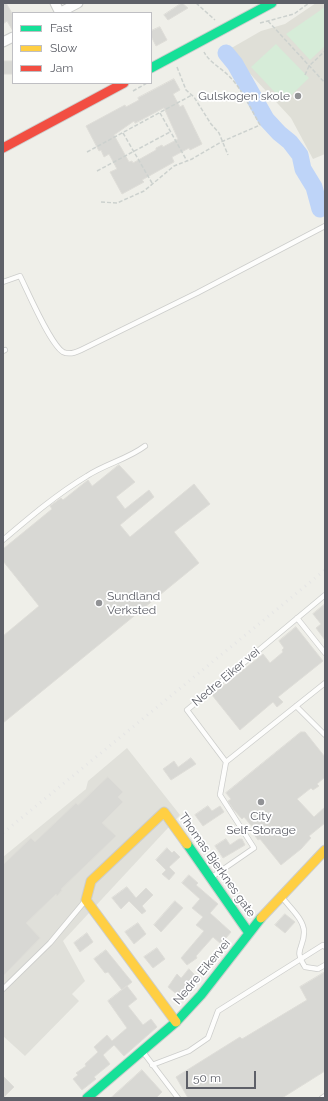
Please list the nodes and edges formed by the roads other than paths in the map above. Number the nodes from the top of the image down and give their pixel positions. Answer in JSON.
{"nodes":[{"id":1,"x":78,"y":3,"type":"edge"},
{"id":2,"x":272,"y":3,"type":"edge"},
{"id":3,"x":61,"y":12,"type":"edge"},
{"id":4,"x":12,"y":38,"type":"edge"},
{"id":5,"x":3,"y":42,"type":"edge"},
{"id":6,"x":152,"y":67,"type":"edge"},
{"id":7,"x":122,"y":84,"type":"edge"},
{"id":8,"x":3,"y":148,"type":"edge"},
{"id":9,"x":325,"y":226,"type":"edge"},
{"id":10,"x":3,"y":282,"type":"edge"},
{"id":11,"x":145,"y":446,"type":"dead end"},
{"id":12,"x":3,"y":540,"type":"edge"},
{"id":13,"x":325,"y":595,"type":"edge"},
{"id":14,"x":297,"y":618,"type":"junction"},
{"id":15,"x":325,"y":653,"type":"edge"},
{"id":16,"x":325,"y":683,"type":"edge"},
{"id":17,"x":296,"y":706,"type":"junction"},
{"id":18,"x":325,"y":735,"type":"edge"},
{"id":19,"x":226,"y":762,"type":"junction"},
{"id":20,"x":325,"y":850,"type":"edge"},
{"id":21,"x":211,"y":878,"type":"junction"},
{"id":22,"x":281,"y":896,"type":"junction"},
{"id":23,"x":86,"y":900,"type":"junction"},
{"id":24,"x":250,"y":933,"type":"junction"},
{"id":25,"x":325,"y":947,"type":"edge"},
{"id":26,"x":300,"y":959,"type":"junction"},
{"id":27,"x":325,"y":965,"type":"edge"},
{"id":28,"x":3,"y":989,"type":"edge"},
{"id":29,"x":176,"y":1022,"type":"junction"},
{"id":30,"x":142,"y":1052,"type":"junction"},
{"id":31,"x":152,"y":1065,"type":"junction"},
{"id":32,"x":325,"y":1096,"type":"edge"},
{"id":33,"x":175,"y":1097,"type":"edge"},
{"id":34,"x":88,"y":1098,"type":"edge"},
{"id":35,"x":322,"y":1098,"type":"edge"}],
"edges":[{"from":1,"to":3,"type":"street"},
{"from":2,"to":6,"type":"street"},
{"from":4,"to":5,"type":"street"},
{"from":7,"to":8,"type":"street"},
{"from":9,"to":10,"type":"lane"},
{"from":11,"to":12,"type":"lane"},
{"from":13,"to":14,"type":"lane","name":"Nedre Eiker vei"},
{"from":14,"to":15,"type":"lane"},
{"from":14,"to":19,"type":"lane","name":"Nedre Eiker vei"},
{"from":16,"to":17,"type":"lane"},
{"from":17,"to":18,"type":"lane"},
{"from":17,"to":19,"type":"lane"},
{"from":19,"to":21,"type":"lane"},
{"from":20,"to":22,"type":"street","name":"Nedre Eikervei"},
{"from":21,"to":23,"type":"street","name":"Thomas Bjerknes gate"},
{"from":21,"to":24,"type":"street","name":"Thomas Bjerknes gate"},
{"from":22,"to":24,"type":"street","name":"Nedre Eikervei"},
{"from":22,"to":26,"type":"lane"},
{"from":23,"to":28,"type":"lane"},
{"from":23,"to":29,"type":"street"},
{"from":24,"to":29,"type":"street","name":"Nedre Eikervei"},
{"from":25,"to":26,"type":"lane"},
{"from":26,"to":27,"type":"lane"},
{"from":26,"to":31,"type":"lane"},
{"from":29,"to":30,"type":"street","name":"Nedre Eikervei"},
{"from":30,"to":31,"type":"lane"},
{"from":30,"to":34,"type":"street","name":"Nedre Eikervei"},
{"from":31,"to":33,"type":"lane"},
{"from":32,"to":35,"type":"lane"}]}
